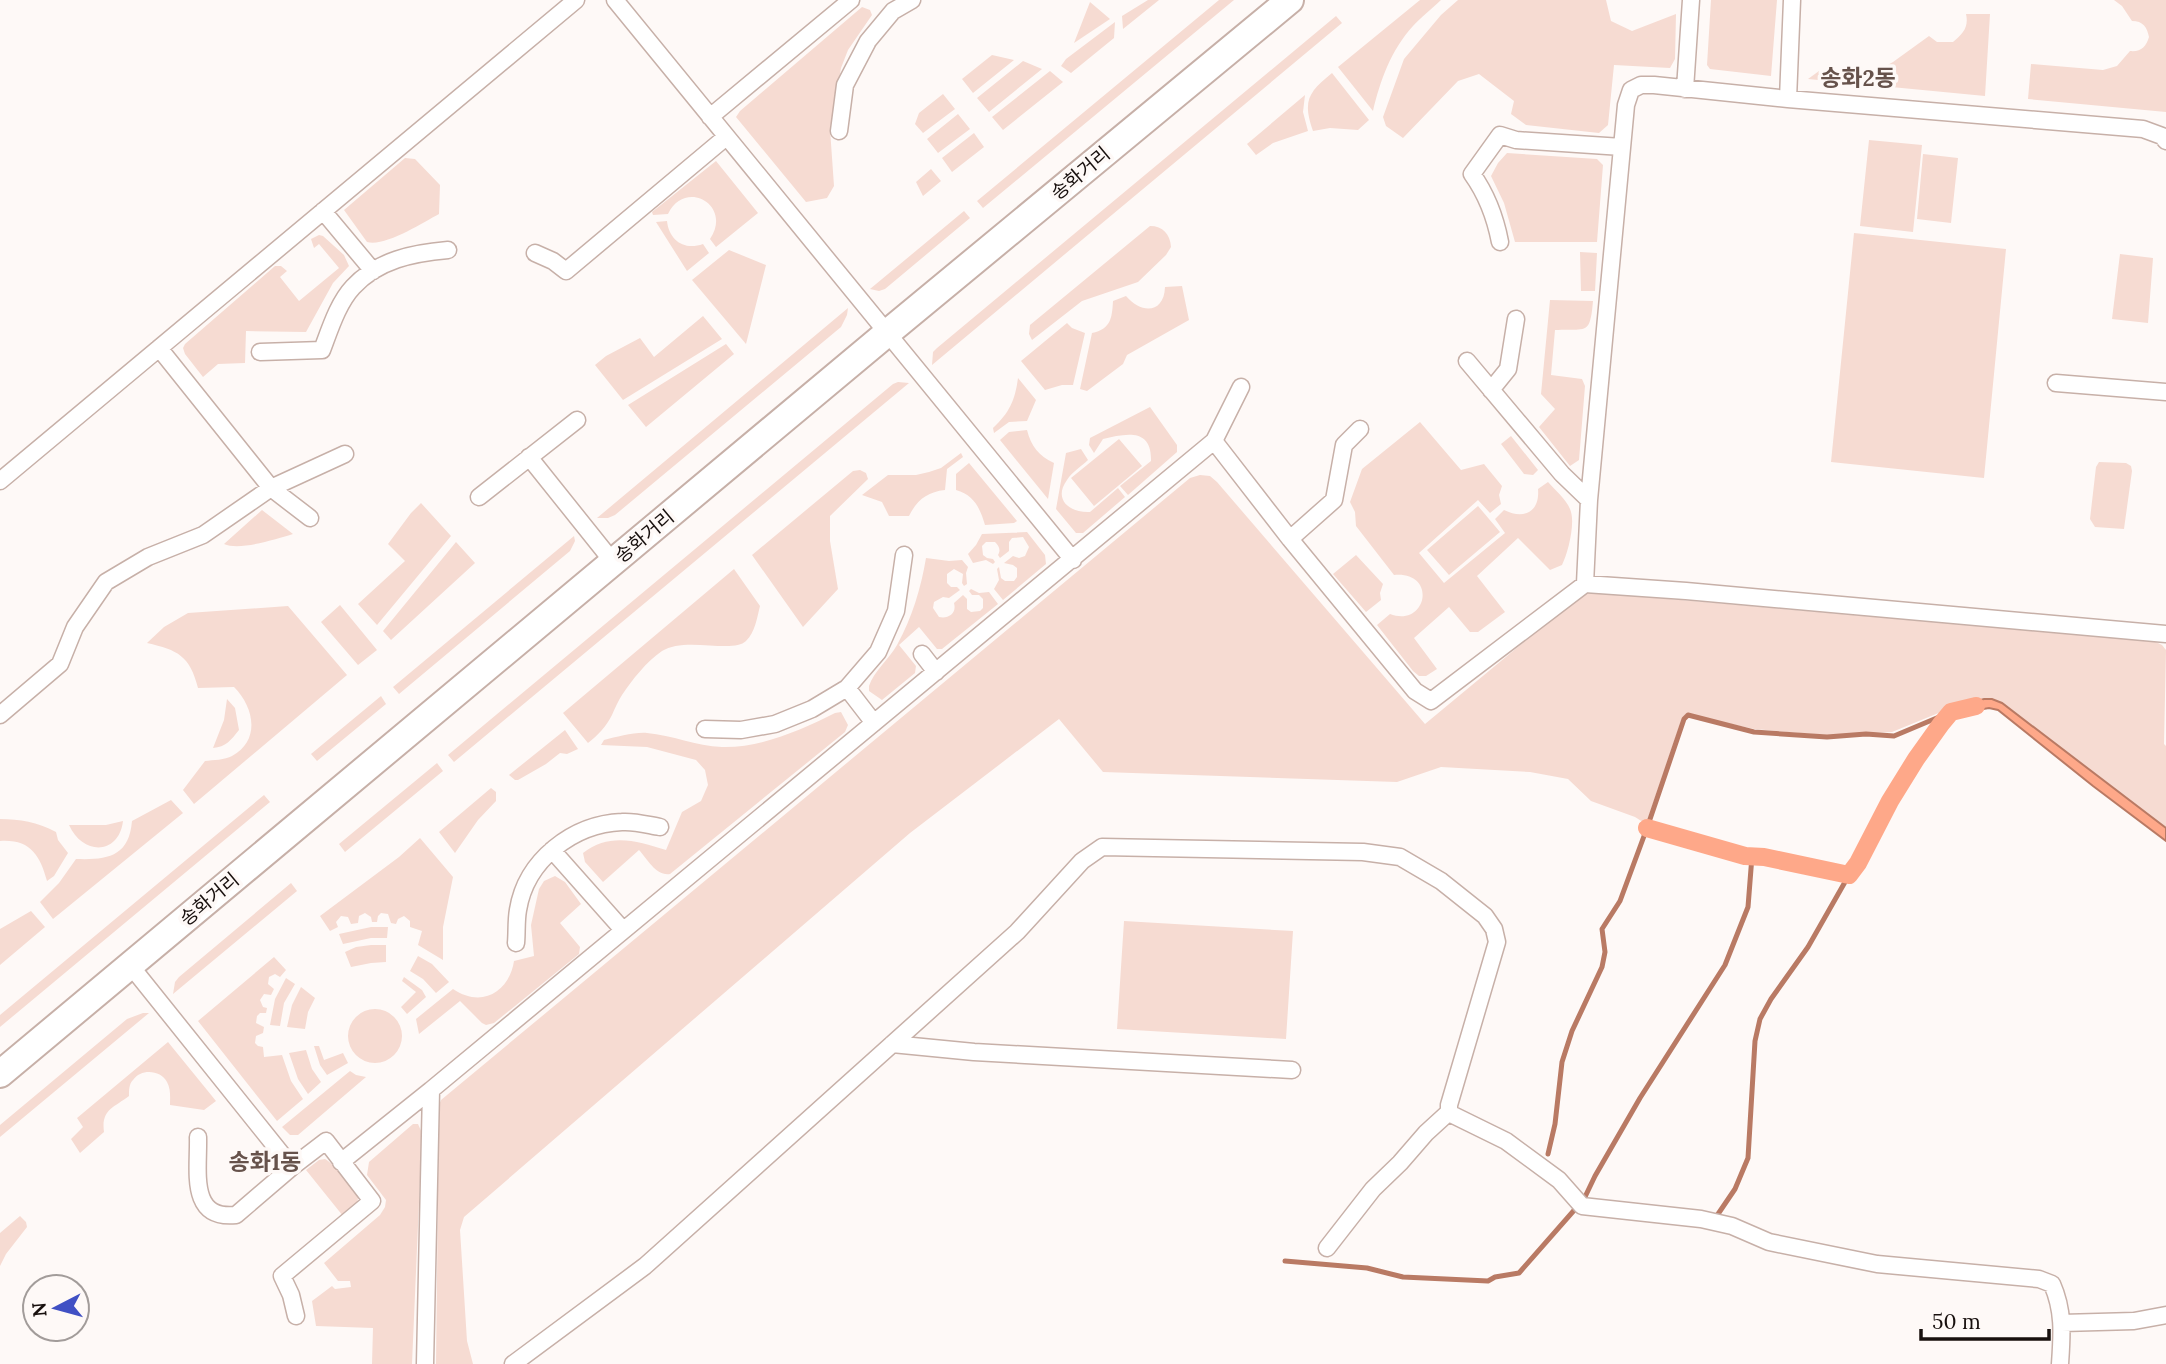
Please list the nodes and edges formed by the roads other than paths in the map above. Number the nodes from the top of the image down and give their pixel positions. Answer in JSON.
{"nodes":[{"id":1,"x":576,"y":0,"type":"edge"},
{"id":2,"x":615,"y":0,"type":"edge"},
{"id":3,"x":851,"y":0,"type":"edge"},
{"id":4,"x":912,"y":0,"type":"edge"},
{"id":5,"x":1290,"y":0,"type":"edge"},
{"id":6,"x":1691,"y":0,"type":"edge"},
{"id":7,"x":1792,"y":0,"type":"edge"},
{"id":8,"x":888,"y":6,"type":"edge"},
{"id":9,"x":1685,"y":89,"type":"junction"},
{"id":10,"x":1788,"y":99,"type":"junction"},
{"id":11,"x":710,"y":117,"type":"junction"},
{"id":12,"x":839,"y":131,"type":"dead end"},
{"id":13,"x":726,"y":137,"type":"junction"},
{"id":14,"x":2166,"y":141,"type":"edge"},
{"id":15,"x":1622,"y":147,"type":"junction"},
{"id":16,"x":323,"y":211,"type":"junction"},
{"id":17,"x":1500,"y":243,"type":"dead end"},
{"id":18,"x":448,"y":250,"type":"dead end"},
{"id":19,"x":535,"y":253,"type":"dead end"},
{"id":20,"x":373,"y":271,"type":"junction"},
{"id":21,"x":1516,"y":319,"type":"dead end"},
{"id":22,"x":886,"y":334,"type":"junction"},
{"id":23,"x":159,"y":348,"type":"junction"},
{"id":24,"x":260,"y":352,"type":"dead end"},
{"id":25,"x":1467,"y":361,"type":"dead end"},
{"id":26,"x":2056,"y":383,"type":"dead end"},
{"id":27,"x":1241,"y":387,"type":"dead end"},
{"id":28,"x":1491,"y":390,"type":"junction"},
{"id":29,"x":2166,"y":392,"type":"edge"},
{"id":30,"x":577,"y":420,"type":"dead end"},
{"id":31,"x":1360,"y":429,"type":"dead end"},
{"id":32,"x":1214,"y":442,"type":"junction"},
{"id":33,"x":345,"y":454,"type":"dead end"},
{"id":34,"x":530,"y":457,"type":"junction"},
{"id":35,"x":0,"y":481,"type":"edge"},
{"id":36,"x":271,"y":488,"type":"junction"},
{"id":37,"x":479,"y":497,"type":"dead end"},
{"id":38,"x":1589,"y":500,"type":"junction"},
{"id":39,"x":310,"y":518,"type":"dead end"},
{"id":40,"x":1290,"y":539,"type":"junction"},
{"id":41,"x":904,"y":555,"type":"dead end"},
{"id":42,"x":1073,"y":560,"type":"junction"},
{"id":43,"x":613,"y":562,"type":"junction"},
{"id":44,"x":1585,"y":584,"type":"junction"},
{"id":45,"x":2166,"y":634,"type":"edge"},
{"id":46,"x":922,"y":654,"type":"dead end"},
{"id":47,"x":936,"y":671,"type":"junction"},
{"id":48,"x":847,"y":688,"type":"junction"},
{"id":49,"x":0,"y":715,"type":"edge"},
{"id":50,"x":874,"y":723,"type":"junction"},
{"id":51,"x":705,"y":729,"type":"dead end"},
{"id":52,"x":660,"y":827,"type":"dead end"},
{"id":53,"x":552,"y":850,"type":"junction"},
{"id":54,"x":623,"y":930,"type":"junction"},
{"id":55,"x":516,"y":943,"type":"dead end"},
{"id":56,"x":130,"y":965,"type":"junction"},
{"id":57,"x":892,"y":1044,"type":"junction"},
{"id":58,"x":1292,"y":1070,"type":"dead end"},
{"id":59,"x":0,"y":1074,"type":"edge"},
{"id":60,"x":431,"y":1090,"type":"junction"},
{"id":61,"x":1449,"y":1112,"type":"junction"},
{"id":62,"x":198,"y":1137,"type":"dead end"},
{"id":63,"x":341,"y":1162,"type":"junction"},
{"id":64,"x":292,"y":1167,"type":"junction"},
{"id":65,"x":1327,"y":1248,"type":"dead end"},
{"id":66,"x":2166,"y":1315,"type":"edge"},
{"id":67,"x":296,"y":1317,"type":"dead end"},
{"id":68,"x":2063,"y":1323,"type":"junction"},
{"id":69,"x":425,"y":1364,"type":"edge"},
{"id":70,"x":513,"y":1364,"type":"edge"},
{"id":71,"x":2060,"y":1364,"type":"edge"}],
"edges":[{"from":1,"to":16,"type":"street"},
{"from":2,"to":11,"type":"street"},
{"from":3,"to":11,"type":"street"},
{"from":4,"to":8,"type":"street"},
{"from":5,"to":22,"type":"main road","name":"송화거리"},
{"from":6,"to":9,"type":"street"},
{"from":7,"to":10,"type":"street"},
{"from":8,"to":12,"type":"street"},
{"from":9,"to":10,"type":"street"},
{"from":9,"to":15,"type":"street"},
{"from":10,"to":14,"type":"street"},
{"from":11,"to":13,"type":"street"},
{"from":13,"to":19,"type":"street"},
{"from":13,"to":22,"type":"street"},
{"from":15,"to":17,"type":"street"},
{"from":15,"to":38,"type":"street"},
{"from":16,"to":20,"type":"street"},
{"from":16,"to":23,"type":"street"},
{"from":18,"to":20,"type":"street"},
{"from":20,"to":24,"type":"street"},
{"from":21,"to":28,"type":"street"},
{"from":22,"to":42,"type":"street"},
{"from":22,"to":43,"type":"main road","name":"송화거리"},
{"from":23,"to":35,"type":"street"},
{"from":23,"to":36,"type":"street"},
{"from":25,"to":28,"type":"street"},
{"from":26,"to":29,"type":"street"},
{"from":27,"to":32,"type":"street"},
{"from":28,"to":38,"type":"street"},
{"from":30,"to":34,"type":"street"},
{"from":31,"to":40,"type":"street"},
{"from":32,"to":40,"type":"street"},
{"from":32,"to":42,"type":"street"},
{"from":33,"to":36,"type":"street"},
{"from":34,"to":37,"type":"street"},
{"from":34,"to":43,"type":"street"},
{"from":36,"to":39,"type":"street"},
{"from":36,"to":49,"type":"street"},
{"from":38,"to":44,"type":"street"},
{"from":40,"to":44,"type":"street"},
{"from":41,"to":48,"type":"street"},
{"from":42,"to":47,"type":"street"},
{"from":43,"to":56,"type":"main road","name":"송화거리"},
{"from":44,"to":45,"type":"street"},
{"from":46,"to":47,"type":"street"},
{"from":47,"to":50,"type":"street"},
{"from":48,"to":50,"type":"street"},
{"from":48,"to":51,"type":"street"},
{"from":50,"to":54,"type":"street"},
{"from":52,"to":53,"type":"street"},
{"from":53,"to":54,"type":"street"},
{"from":53,"to":55,"type":"street"},
{"from":54,"to":60,"type":"street"},
{"from":56,"to":59,"type":"main road","name":"송화거리"},
{"from":56,"to":64,"type":"street"},
{"from":57,"to":58,"type":"street"},
{"from":57,"to":61,"type":"street"},
{"from":57,"to":70,"type":"street"},
{"from":60,"to":63,"type":"street"},
{"from":60,"to":69,"type":"street"},
{"from":61,"to":65,"type":"street"},
{"from":61,"to":68,"type":"street"},
{"from":62,"to":64,"type":"street"},
{"from":63,"to":64,"type":"street"},
{"from":63,"to":67,"type":"street"},
{"from":66,"to":68,"type":"street"},
{"from":68,"to":71,"type":"street"}]}
